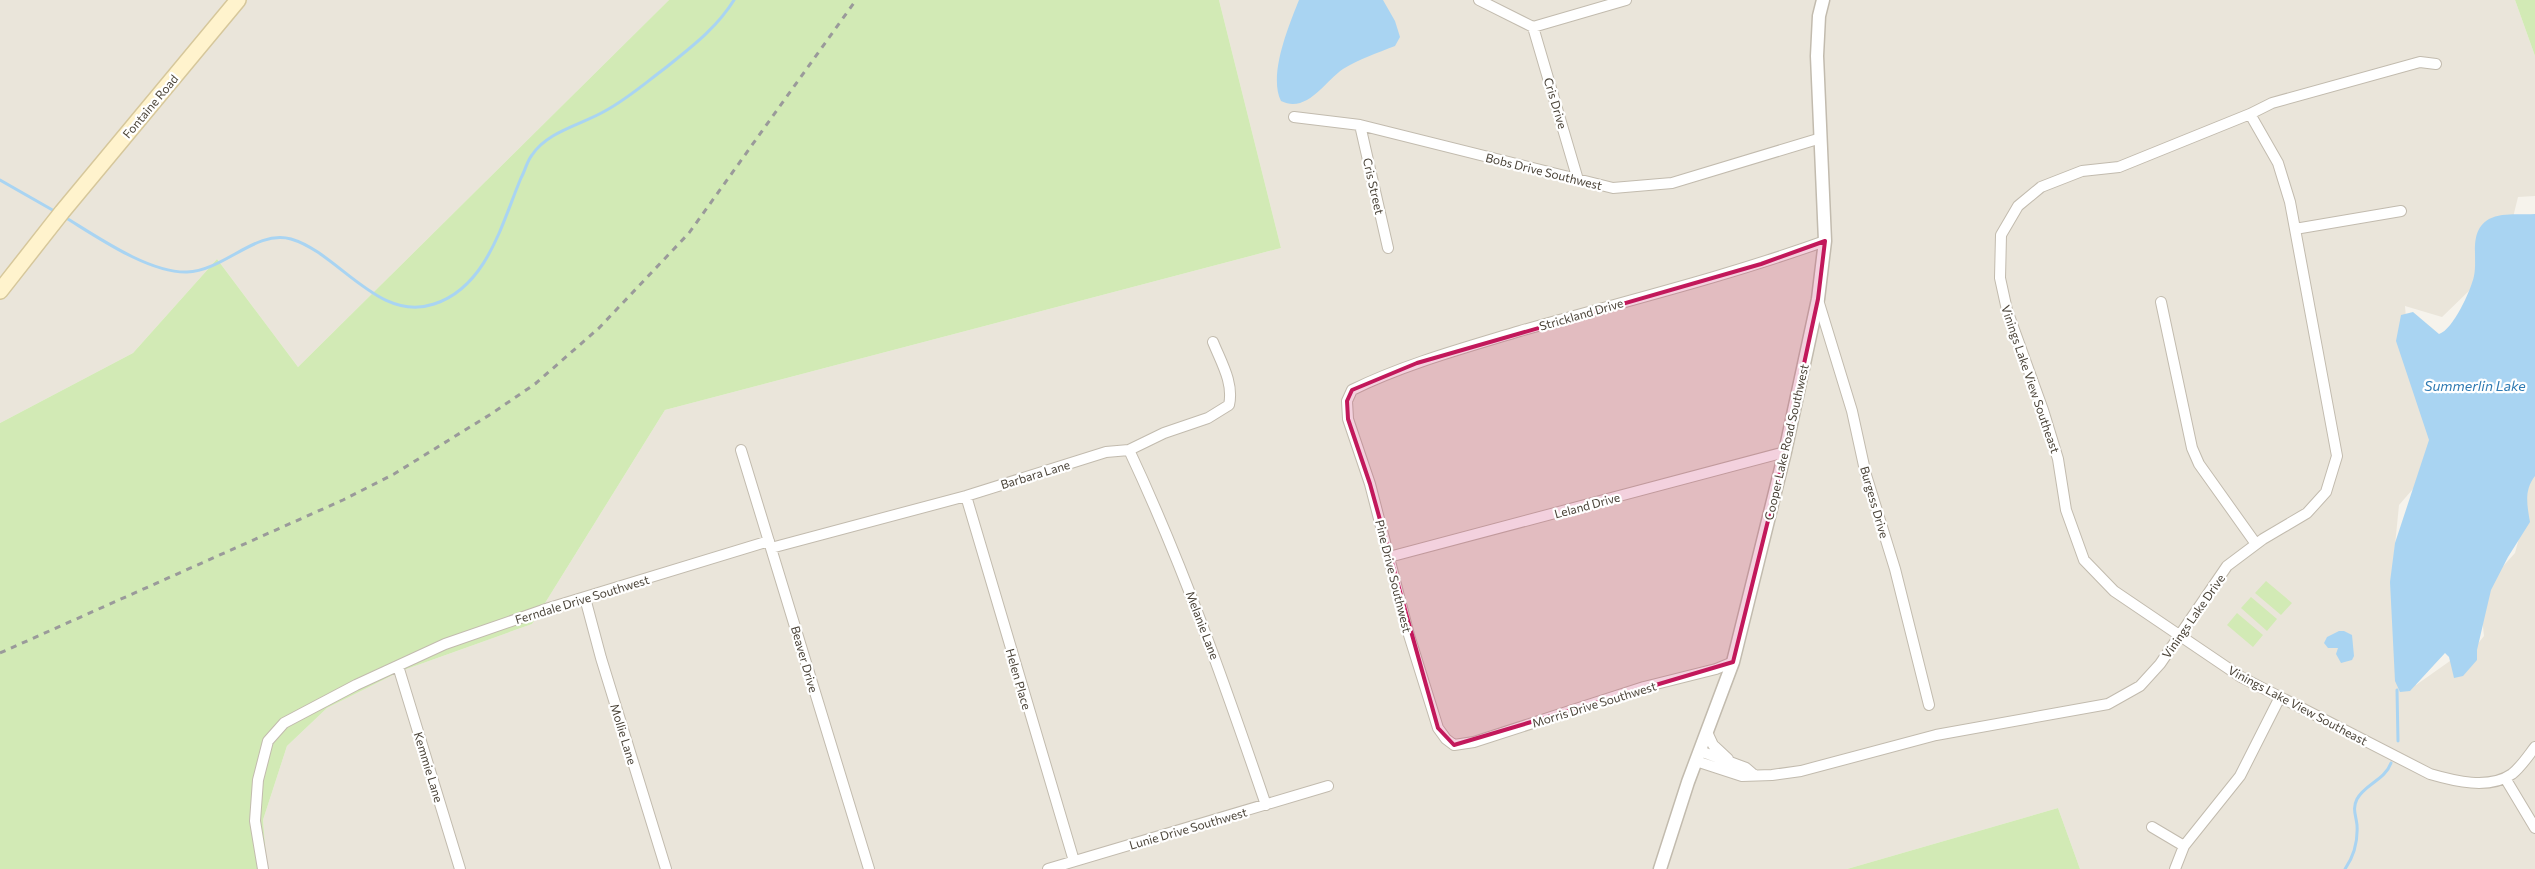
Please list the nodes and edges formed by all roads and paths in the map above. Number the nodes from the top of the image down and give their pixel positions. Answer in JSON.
{"nodes":[{"id":1,"x":238,"y":0,"type":"edge"},
{"id":2,"x":1479,"y":0,"type":"edge"},
{"id":3,"x":1626,"y":0,"type":"edge"},
{"id":4,"x":1823,"y":0,"type":"edge"},
{"id":5,"x":1533,"y":27,"type":"junction"},
{"id":6,"x":2436,"y":64,"type":"dead end"},
{"id":7,"x":2250,"y":114,"type":"junction"},
{"id":8,"x":1294,"y":117,"type":"dead end"},
{"id":9,"x":1360,"y":124,"type":"junction"},
{"id":10,"x":1821,"y":138,"type":"junction"},
{"id":11,"x":1578,"y":180,"type":"junction"},
{"id":12,"x":2401,"y":211,"type":"dead end"},
{"id":13,"x":2295,"y":230,"type":"junction"},
{"id":14,"x":1825,"y":241,"type":"junction"},
{"id":15,"x":1388,"y":248,"type":"dead end"},
{"id":16,"x":0,"y":291,"type":"edge"},
{"id":17,"x":1818,"y":299,"type":"junction"},
{"id":18,"x":2161,"y":302,"type":"dead end"},
{"id":19,"x":1213,"y":342,"type":"dead end"},
{"id":20,"x":1347,"y":401,"type":"joint"},
{"id":21,"x":741,"y":450,"type":"dead end"},
{"id":22,"x":1129,"y":450,"type":"junction"},
{"id":23,"x":1785,"y":452,"type":"junction"},
{"id":24,"x":966,"y":496,"type":"junction"},
{"id":25,"x":2256,"y":544,"type":"junction"},
{"id":26,"x":770,"y":545,"type":"junction"},
{"id":27,"x":1389,"y":557,"type":"junction"},
{"id":28,"x":585,"y":598,"type":"junction"},
{"id":29,"x":2179,"y":636,"type":"junction"},
{"id":30,"x":1733,"y":662,"type":"junction"},
{"id":31,"x":398,"y":666,"type":"junction"},
{"id":32,"x":2280,"y":697,"type":"junction"},
{"id":33,"x":1929,"y":705,"type":"dead end"},
{"id":34,"x":1707,"y":732,"type":"junction"},
{"id":35,"x":1454,"y":745,"type":"joint"},
{"id":36,"x":2535,"y":747,"type":"edge"},
{"id":37,"x":1698,"y":756,"type":"junction"},
{"id":38,"x":1732,"y":763,"type":"junction"},
{"id":39,"x":1753,"y":774,"type":"junction"},
{"id":40,"x":2505,"y":778,"type":"junction"},
{"id":41,"x":1328,"y":786,"type":"dead end"},
{"id":42,"x":1266,"y":805,"type":"junction"},
{"id":43,"x":2152,"y":827,"type":"dead end"},
{"id":44,"x":2535,"y":828,"type":"edge"},
{"id":45,"x":2184,"y":846,"type":"junction"},
{"id":46,"x":1074,"y":862,"type":"junction"},
{"id":47,"x":264,"y":869,"type":"edge"},
{"id":48,"x":460,"y":869,"type":"edge"},
{"id":49,"x":666,"y":869,"type":"edge"},
{"id":50,"x":868,"y":869,"type":"edge"},
{"id":51,"x":1048,"y":869,"type":"edge"},
{"id":52,"x":1660,"y":869,"type":"edge"},
{"id":53,"x":2175,"y":869,"type":"edge"}],
"edges":[{"from":1,"to":16,"type":"main road","name":"Fontaine Road"},
{"from":2,"to":5,"type":"street"},
{"from":3,"to":5,"type":"street"},
{"from":4,"to":10,"type":"street","name":"Cooper Lake Road Southwest"},
{"from":5,"to":11,"type":"street","name":"Cris Drive"},
{"from":6,"to":7,"type":"street","name":"Vinings Lake View Southeast"},
{"from":7,"to":13,"type":"street","name":"Vinings Lake Drive"},
{"from":7,"to":29,"type":"street","name":"Vinings Lake View Southeast"},
{"from":8,"to":9,"type":"street","name":"Bobs Drive Southwest"},
{"from":9,"to":11,"type":"street","name":"Bobs Drive Southwest"},
{"from":9,"to":15,"type":"street","name":"Cris Street"},
{"from":10,"to":11,"type":"street","name":"Bobs Drive Southwest"},
{"from":10,"to":14,"type":"street","name":"Cooper Lake Road Southwest"},
{"from":12,"to":13,"type":"street"},
{"from":13,"to":25,"type":"street","name":"Vinings Lake Drive"},
{"from":14,"to":17,"type":"street","name":"Cooper Lake Road Southwest"},
{"from":14,"to":20,"type":"street","name":"Strickland Drive"},
{"from":17,"to":23,"type":"street","name":"Cooper Lake Road Southwest"},
{"from":17,"to":33,"type":"street","name":"Burgess Drive"},
{"from":18,"to":25,"type":"street"},
{"from":19,"to":22,"type":"street","name":"Barbara Lane"},
{"from":20,"to":27,"type":"street","name":"Pine Drive Southwest"},
{"from":21,"to":26,"type":"street","name":"Beaver Drive"},
{"from":22,"to":24,"type":"street","name":"Barbara Lane"},
{"from":22,"to":42,"type":"street","name":"Melanie Lane"},
{"from":23,"to":27,"type":"street","name":"Leland Drive"},
{"from":23,"to":30,"type":"street","name":"Cooper Lake Road Southwest"},
{"from":24,"to":26,"type":"street","name":"Barbara Lane"},
{"from":24,"to":46,"type":"street","name":"Helen Place"},
{"from":25,"to":29,"type":"street","name":"Vinings Lake Drive"},
{"from":26,"to":28,"type":"street","name":"Ferndale Drive Southwest"},
{"from":26,"to":50,"type":"street","name":"Beaver Drive"},
{"from":27,"to":35,"type":"street","name":"Pine Drive Southwest"},
{"from":28,"to":31,"type":"street","name":"Ferndale Drive Southwest"},
{"from":28,"to":49,"type":"street","name":"Mollie Lane"},
{"from":29,"to":32,"type":"street","name":"Vinings Lake View Southeast"},
{"from":29,"to":39,"type":"street","name":"Vinings Lake Drive"},
{"from":30,"to":34,"type":"street","name":"Cooper Lake Road Southwest"},
{"from":30,"to":35,"type":"street","name":"Morris Drive Southwest"},
{"from":31,"to":47,"type":"street","name":"Ferndale Drive Southwest"},
{"from":31,"to":48,"type":"street","name":"Kemmie Lane"},
{"from":32,"to":40,"type":"street","name":"Vinings Lake View Southeast"},
{"from":32,"to":45,"type":"street"},
{"from":34,"to":37,"type":"street","name":"Cooper Lake Road Southwest"},
{"from":34,"to":38,"type":"street"},
{"from":36,"to":40,"type":"street"},
{"from":37,"to":38,"type":"street","name":"Vinings Lake Drive"},
{"from":37,"to":39,"type":"street","name":"Vinings Lake Drive"},
{"from":37,"to":52,"type":"street","name":"Cooper Lake Road Southwest"},
{"from":38,"to":39,"type":"street","name":"Vinings Lake Drive"},
{"from":40,"to":44,"type":"street"},
{"from":41,"to":42,"type":"street","name":"Lunie Drive Southwest"},
{"from":42,"to":46,"type":"street","name":"Lunie Drive Southwest"},
{"from":43,"to":45,"type":"street"},
{"from":45,"to":53,"type":"street"},
{"from":46,"to":51,"type":"street","name":"Lunie Drive Southwest"}]}
